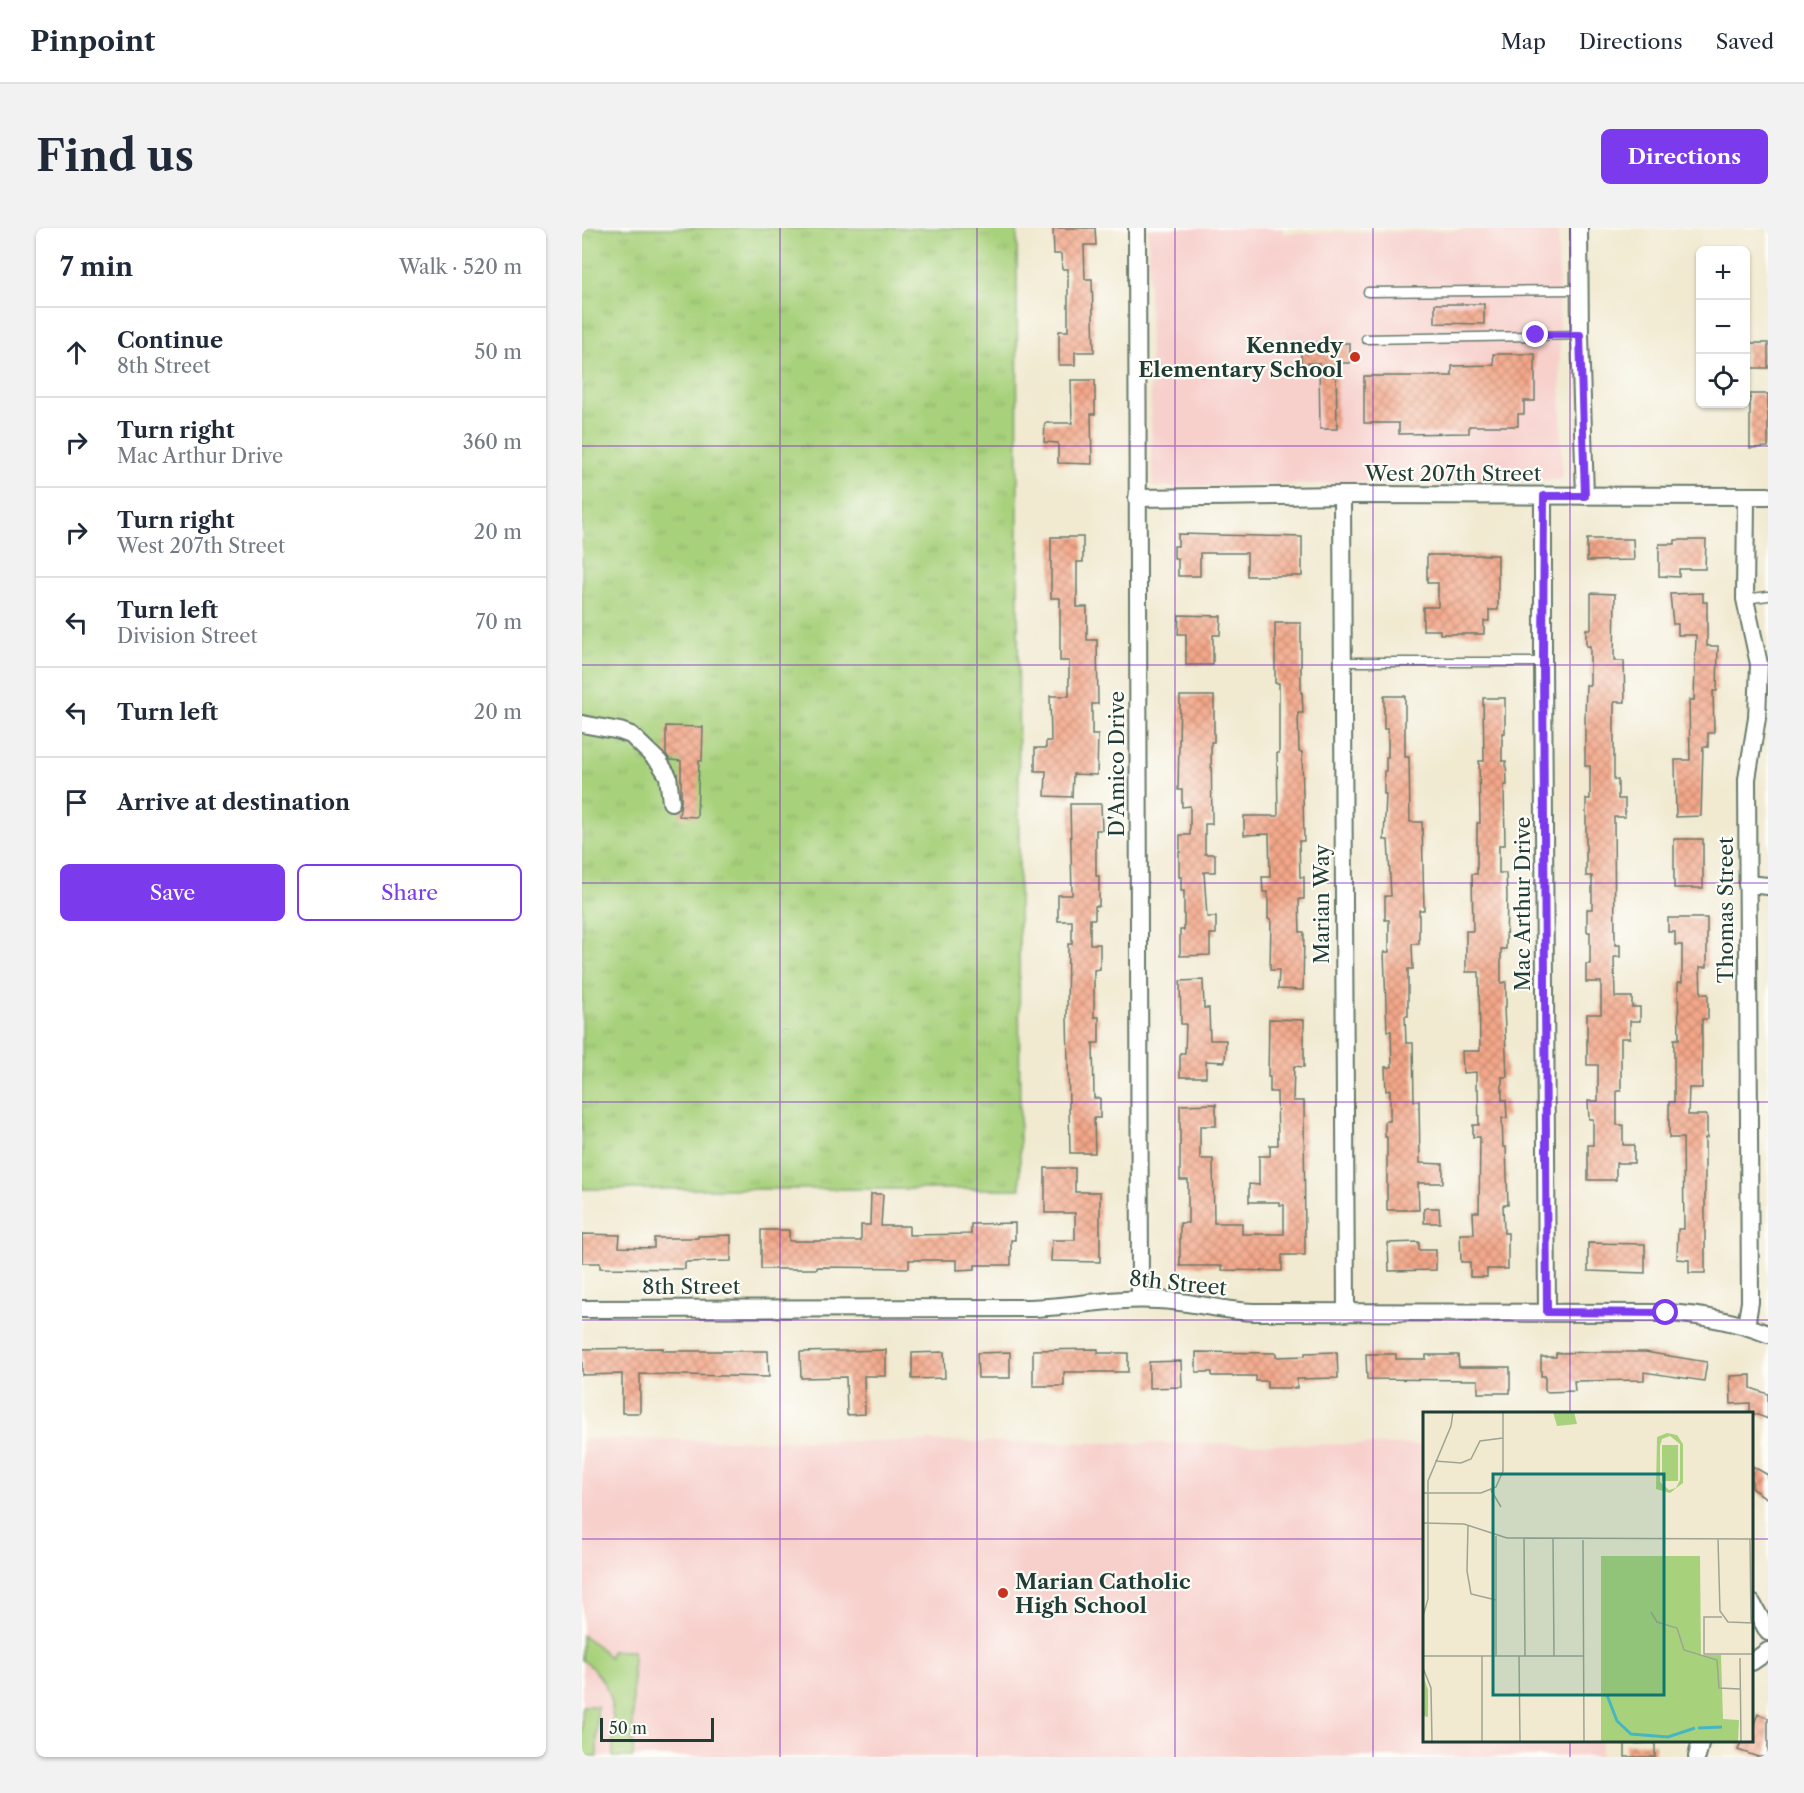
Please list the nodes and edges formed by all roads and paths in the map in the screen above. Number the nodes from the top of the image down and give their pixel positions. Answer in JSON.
{"nodes":[{"id":1,"x":1137,"y":228,"type":"edge"},
{"id":2,"x":1579,"y":228,"type":"edge"},
{"id":3,"x":1579,"y":291,"type":"junction"},
{"id":4,"x":1368,"y":292,"type":"dead end"},
{"id":5,"x":1580,"y":335,"type":"junction"},
{"id":6,"x":1366,"y":339,"type":"dead end"},
{"id":7,"x":1342,"y":495,"type":"junction"},
{"id":8,"x":1544,"y":496,"type":"junction"},
{"id":9,"x":1585,"y":496,"type":"junction"},
{"id":10,"x":1746,"y":496,"type":"junction"},
{"id":11,"x":1768,"y":496,"type":"edge"},
{"id":12,"x":1137,"y":498,"type":"junction"},
{"id":13,"x":1768,"y":596,"type":"edge"},
{"id":14,"x":1745,"y":599,"type":"junction"},
{"id":15,"x":1342,"y":662,"type":"junction"},
{"id":16,"x":1543,"y":662,"type":"junction"},
{"id":17,"x":1762,"y":718,"type":"edge"},
{"id":18,"x":582,"y":724,"type":"edge"},
{"id":19,"x":671,"y":802,"type":"dead end"},
{"id":20,"x":1747,"y":884,"type":"junction"},
{"id":21,"x":1768,"y":886,"type":"edge"},
{"id":22,"x":1140,"y":1299,"type":"junction"},
{"id":23,"x":582,"y":1309,"type":"edge"},
{"id":24,"x":1547,"y":1312,"type":"junction"},
{"id":25,"x":1346,"y":1313,"type":"junction"},
{"id":26,"x":1746,"y":1326,"type":"junction"},
{"id":27,"x":1768,"y":1334,"type":"edge"},
{"id":28,"x":1753,"y":1605,"type":"edge"},
{"id":29,"x":1768,"y":1632,"type":"edge"},
{"id":30,"x":1768,"y":1651,"type":"edge"},
{"id":31,"x":1753,"y":1661,"type":"edge"},
{"id":32,"x":1701,"y":1742,"type":"edge"},
{"id":33,"x":1697,"y":1757,"type":"edge"}],
"edges":[{"from":1,"to":12,"type":"street","name":"D'Amico Drive"},
{"from":2,"to":3,"type":"street"},
{"from":3,"to":4,"type":"lane"},
{"from":3,"to":5,"type":"street"},
{"from":5,"to":6,"type":"lane"},
{"from":5,"to":9,"type":"street"},
{"from":7,"to":8,"type":"street","name":"West 207th Street"},
{"from":7,"to":12,"type":"street","name":"West 207th Street"},
{"from":7,"to":15,"type":"street","name":"Marian Way"},
{"from":8,"to":9,"type":"street","name":"West 207th Street"},
{"from":8,"to":16,"type":"street","name":"Mac Arthur Drive"},
{"from":9,"to":10,"type":"street","name":"West 207th Street"},
{"from":10,"to":11,"type":"street","name":"West 207th Street"},
{"from":10,"to":14,"type":"street","name":"Thomas Street"},
{"from":12,"to":22,"type":"street","name":"D'Amico Drive"},
{"from":13,"to":14,"type":"lane"},
{"from":14,"to":17,"type":"street","name":"Thomas Street"},
{"from":15,"to":16,"type":"lane"},
{"from":15,"to":25,"type":"street","name":"Marian Way"},
{"from":16,"to":24,"type":"street","name":"Mac Arthur Drive"},
{"from":17,"to":20,"type":"street","name":"Thomas Street"},
{"from":18,"to":19,"type":"street"},
{"from":20,"to":21,"type":"street"},
{"from":20,"to":26,"type":"street","name":"Thomas Street"},
{"from":22,"to":23,"type":"street","name":"8th Street"},
{"from":22,"to":25,"type":"street","name":"8th Street"},
{"from":24,"to":25,"type":"street","name":"8th Street"},
{"from":24,"to":26,"type":"street","name":"8th Street"},
{"from":26,"to":27,"type":"street","name":"8th Street"},
{"from":28,"to":29,"type":"street"},
{"from":30,"to":31,"type":"street"},
{"from":32,"to":33,"type":"street"}]}
